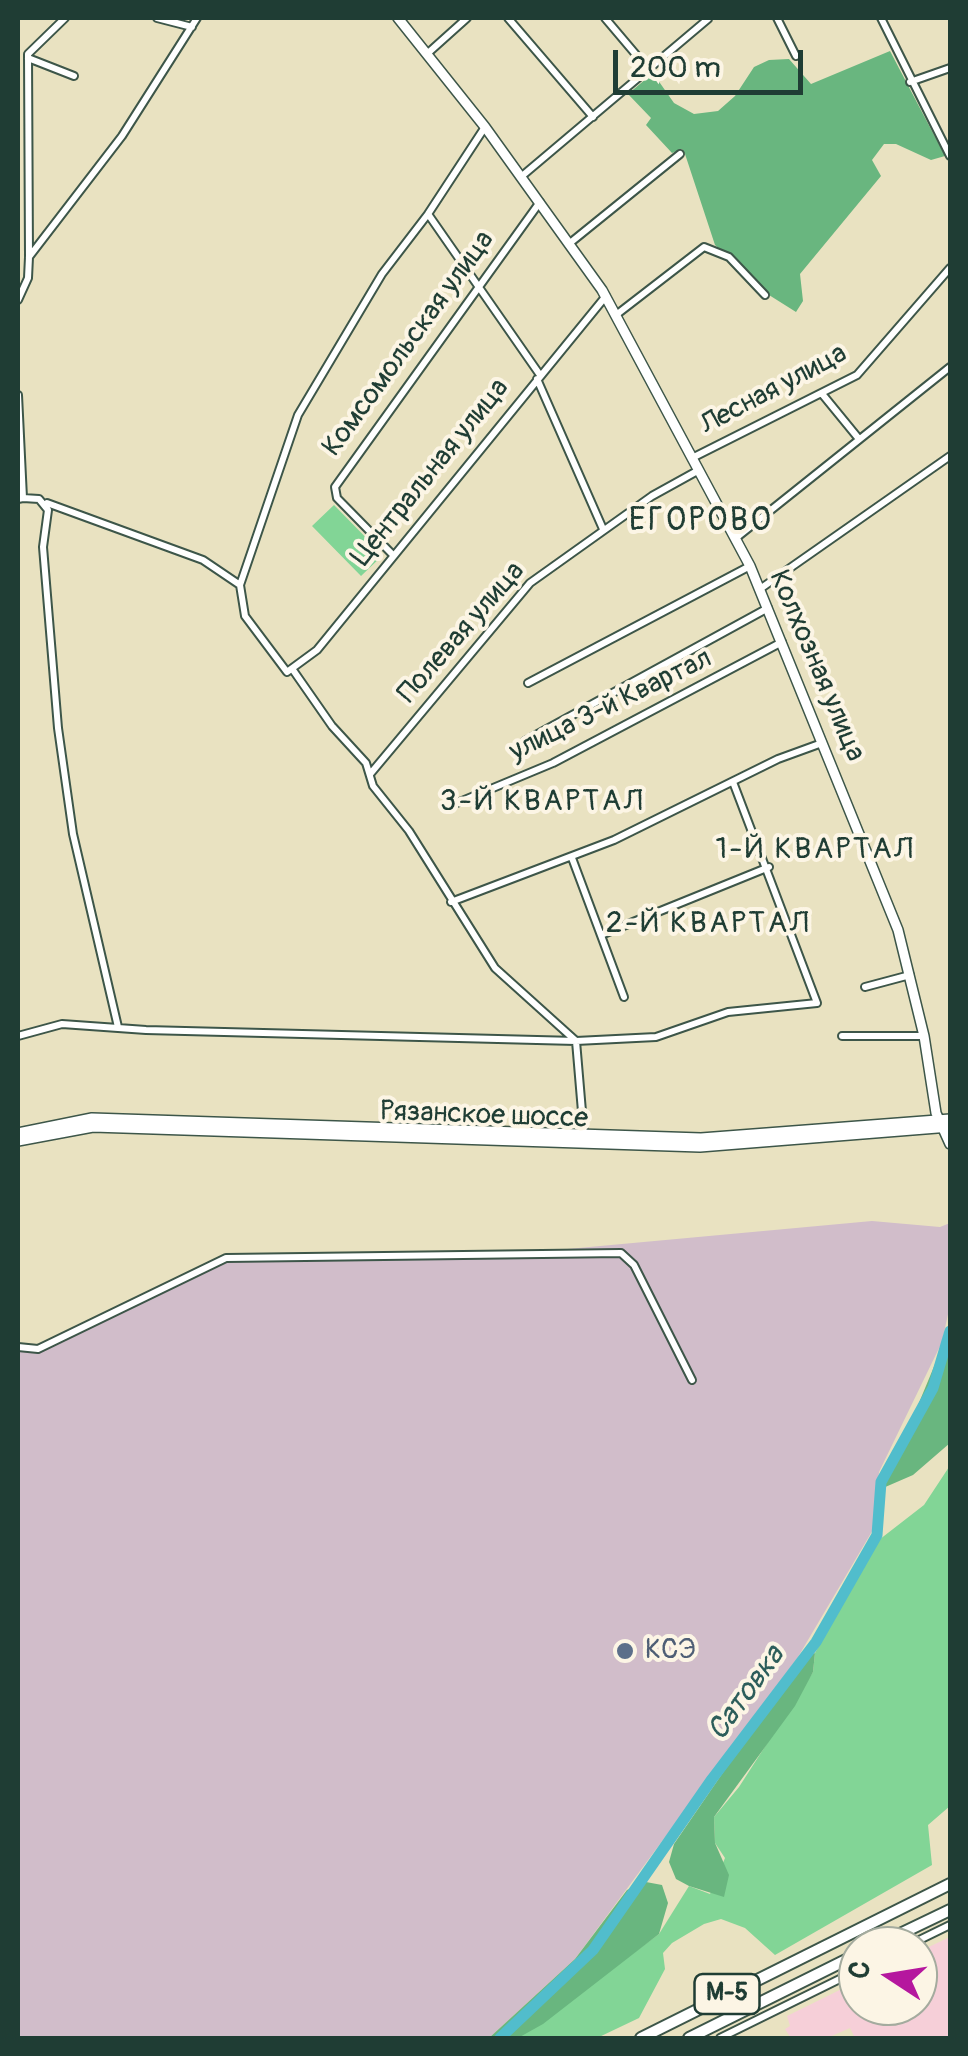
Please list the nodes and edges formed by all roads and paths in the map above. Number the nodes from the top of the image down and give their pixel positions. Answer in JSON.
{"nodes":[{"id":1,"x":66,"y":18,"type":"edge"},
{"id":2,"x":158,"y":18,"type":"edge"},
{"id":3,"x":197,"y":18,"type":"edge"},
{"id":4,"x":398,"y":18,"type":"edge"},
{"id":5,"x":467,"y":18,"type":"edge"},
{"id":6,"x":508,"y":18,"type":"edge"},
{"id":7,"x":605,"y":18,"type":"edge"},
{"id":8,"x":708,"y":18,"type":"edge"},
{"id":9,"x":777,"y":18,"type":"edge"},
{"id":10,"x":880,"y":18,"type":"edge"},
{"id":11,"x":192,"y":26,"type":"junction"},
{"id":12,"x":428,"y":53,"type":"junction"},
{"id":13,"x":796,"y":56,"type":"dead end"},
{"id":14,"x":28,"y":58,"type":"junction"},
{"id":15,"x":950,"y":68,"type":"edge"},
{"id":16,"x":649,"y":70,"type":"junction"},
{"id":17,"x":74,"y":76,"type":"dead end"},
{"id":18,"x":910,"y":82,"type":"junction"},
{"id":19,"x":593,"y":117,"type":"junction"},
{"id":20,"x":486,"y":127,"type":"junction"},
{"id":21,"x":680,"y":154,"type":"dead end"},
{"id":22,"x":950,"y":156,"type":"edge"},
{"id":23,"x":522,"y":176,"type":"junction"},
{"id":24,"x":540,"y":202,"type":"junction"},
{"id":25,"x":428,"y":214,"type":"junction"},
{"id":26,"x":570,"y":243,"type":"junction"},
{"id":27,"x":29,"y":257,"type":"junction"},
{"id":28,"x":950,"y":268,"type":"edge"},
{"id":29,"x":478,"y":284,"type":"junction"},
{"id":30,"x":765,"y":295,"type":"dead end"},
{"id":31,"x":606,"y":296,"type":"junction"},
{"id":32,"x":18,"y":300,"type":"edge"},
{"id":33,"x":616,"y":315,"type":"junction"},
{"id":34,"x":950,"y":366,"type":"edge"},
{"id":35,"x":539,"y":377,"type":"junction"},
{"id":36,"x":18,"y":395,"type":"edge"},
{"id":37,"x":823,"y":395,"type":"junction"},
{"id":38,"x":859,"y":440,"type":"junction"},
{"id":39,"x":950,"y":456,"type":"edge"},
{"id":40,"x":694,"y":457,"type":"junction"},
{"id":41,"x":700,"y":469,"type":"junction"},
{"id":42,"x":20,"y":499,"type":"edge"},
{"id":43,"x":46,"y":502,"type":"junction"},
{"id":44,"x":602,"y":529,"type":"junction"},
{"id":45,"x":736,"y":538,"type":"junction"},
{"id":46,"x":393,"y":555,"type":"junction"},
{"id":47,"x":750,"y":566,"type":"junction"},
{"id":48,"x":240,"y":585,"type":"junction"},
{"id":49,"x":760,"y":590,"type":"junction"},
{"id":50,"x":768,"y":608,"type":"junction"},
{"id":51,"x":782,"y":642,"type":"junction"},
{"id":52,"x":290,"y":671,"type":"junction"},
{"id":53,"x":528,"y":683,"type":"dead end"},
{"id":54,"x":525,"y":741,"type":"dead end"},
{"id":55,"x":824,"y":742,"type":"junction"},
{"id":56,"x":371,"y":774,"type":"junction"},
{"id":57,"x":733,"y":782,"type":"junction"},
{"id":58,"x":456,"y":804,"type":"dead end"},
{"id":59,"x":572,"y":858,"type":"junction"},
{"id":60,"x":769,"y":867,"type":"junction"},
{"id":61,"x":451,"y":902,"type":"junction"},
{"id":62,"x":602,"y":935,"type":"junction"},
{"id":63,"x":911,"y":975,"type":"junction"},
{"id":64,"x":865,"y":987,"type":"dead end"},
{"id":65,"x":624,"y":997,"type":"dead end"},
{"id":66,"x":118,"y":1027,"type":"junction"},
{"id":67,"x":18,"y":1036,"type":"edge"},
{"id":68,"x":842,"y":1036,"type":"dead end"},
{"id":69,"x":924,"y":1036,"type":"junction"},
{"id":70,"x":576,"y":1041,"type":"junction"},
{"id":71,"x":950,"y":1119,"type":"edge"},
{"id":72,"x":943,"y":1126,"type":"edge"},
{"id":73,"x":18,"y":1133,"type":"edge"},
{"id":74,"x":584,"y":1135,"type":"junction"},
{"id":75,"x":18,"y":1140,"type":"edge"},
{"id":76,"x":950,"y":1144,"type":"edge"},
{"id":77,"x":18,"y":1347,"type":"edge"},
{"id":78,"x":692,"y":1380,"type":"dead end"},
{"id":79,"x":950,"y":1884,"type":"edge"},
{"id":80,"x":950,"y":1910,"type":"edge"},
{"id":81,"x":917,"y":1926,"type":"edge"},
{"id":82,"x":838,"y":1964,"type":"edge"},
{"id":83,"x":838,"y":1980,"type":"edge"},
{"id":84,"x":641,"y":2038,"type":"edge"},
{"id":85,"x":689,"y":2038,"type":"edge"},
{"id":86,"x":720,"y":2038,"type":"edge"}],
"edges":[{"from":1,"to":14,"type":"street"},
{"from":2,"to":11,"type":"street"},
{"from":3,"to":11,"type":"street"},
{"from":4,"to":12,"type":"main road","name":"Колхозная улица"},
{"from":5,"to":12,"type":"street"},
{"from":6,"to":19,"type":"street"},
{"from":7,"to":16,"type":"street"},
{"from":8,"to":16,"type":"street"},
{"from":9,"to":13,"type":"street"},
{"from":10,"to":18,"type":"street"},
{"from":11,"to":27,"type":"street"},
{"from":12,"to":20,"type":"main road","name":"Колхозная улица"},
{"from":14,"to":17,"type":"street"},
{"from":14,"to":27,"type":"street"},
{"from":15,"to":18,"type":"street"},
{"from":16,"to":19,"type":"street"},
{"from":18,"to":22,"type":"street"},
{"from":19,"to":23,"type":"street"},
{"from":20,"to":23,"type":"main road","name":"Колхозная улица"},
{"from":20,"to":25,"type":"street"},
{"from":21,"to":26,"type":"street"},
{"from":23,"to":24,"type":"main road","name":"Колхозная улица"},
{"from":24,"to":26,"type":"main road","name":"Колхозная улица"},
{"from":24,"to":29,"type":"street","name":"Комсомольская улица"},
{"from":25,"to":29,"type":"street"},
{"from":25,"to":48,"type":"street"},
{"from":26,"to":31,"type":"main road","name":"Колхозная улица"},
{"from":27,"to":32,"type":"street"},
{"from":28,"to":37,"type":"street","name":"Лесная улица"},
{"from":29,"to":35,"type":"street"},
{"from":29,"to":46,"type":"street","name":"Комсомольская улица"},
{"from":30,"to":33,"type":"street"},
{"from":31,"to":33,"type":"main road","name":"Колхозная улица"},
{"from":31,"to":35,"type":"street","name":"Центральная улица"},
{"from":33,"to":40,"type":"main road","name":"Колхозная улица"},
{"from":34,"to":38,"type":"street"},
{"from":35,"to":44,"type":"street"},
{"from":35,"to":46,"type":"street","name":"Центральная улица"},
{"from":36,"to":42,"type":"street"},
{"from":37,"to":38,"type":"street"},
{"from":37,"to":40,"type":"street","name":"Лесная улица"},
{"from":38,"to":45,"type":"street"},
{"from":39,"to":49,"type":"street"},
{"from":40,"to":41,"type":"main road","name":"Колхозная улица"},
{"from":41,"to":44,"type":"street","name":"Полевая улица"},
{"from":41,"to":45,"type":"main road","name":"Колхозная улица"},
{"from":42,"to":43,"type":"street"},
{"from":43,"to":48,"type":"street"},
{"from":43,"to":66,"type":"street"},
{"from":44,"to":56,"type":"street","name":"Полевая улица"},
{"from":45,"to":47,"type":"main road","name":"Колхозная улица"},
{"from":46,"to":52,"type":"street","name":"Центральная улица"},
{"from":47,"to":49,"type":"main road","name":"Колхозная улица"},
{"from":47,"to":53,"type":"street"},
{"from":48,"to":52,"type":"street"},
{"from":49,"to":50,"type":"main road","name":"Колхозная улица"},
{"from":50,"to":51,"type":"main road","name":"Колхозная улица"},
{"from":50,"to":54,"type":"street"},
{"from":51,"to":55,"type":"main road","name":"Колхозная улица"},
{"from":51,"to":58,"type":"street","name":"улица 3-й Квартал"},
{"from":52,"to":56,"type":"street"},
{"from":55,"to":57,"type":"street"},
{"from":55,"to":63,"type":"main road","name":"Колхозная улица"},
{"from":56,"to":61,"type":"street"},
{"from":57,"to":59,"type":"street"},
{"from":57,"to":60,"type":"street"},
{"from":59,"to":61,"type":"street"},
{"from":59,"to":62,"type":"street"},
{"from":60,"to":62,"type":"street"},
{"from":60,"to":70,"type":"street"},
{"from":61,"to":70,"type":"street"},
{"from":62,"to":65,"type":"street"},
{"from":63,"to":64,"type":"street"},
{"from":63,"to":69,"type":"main road","name":"Колхозная улица"},
{"from":66,"to":67,"type":"street"},
{"from":66,"to":70,"type":"street"},
{"from":68,"to":69,"type":"street"},
{"from":69,"to":72,"type":"main road","name":"Колхозная улица"},
{"from":70,"to":74,"type":"street"},
{"from":71,"to":72,"type":"main road","name":"Рязанское шоссе"},
{"from":72,"to":74,"type":"main road","name":"Рязанское шоссе"},
{"from":72,"to":75,"type":"main road","name":"Рязанское шоссе"},
{"from":72,"to":76,"type":"main road"},
{"from":73,"to":74,"type":"main road","name":"Рязанское шоссе"},
{"from":77,"to":78,"type":"street"},
{"from":79,"to":84,"type":"highway","number":"М-5"},
{"from":80,"to":81,"type":"highway"},
{"from":82,"to":85,"type":"highway","number":"М-5"},
{"from":83,"to":86,"type":"street"}]}
